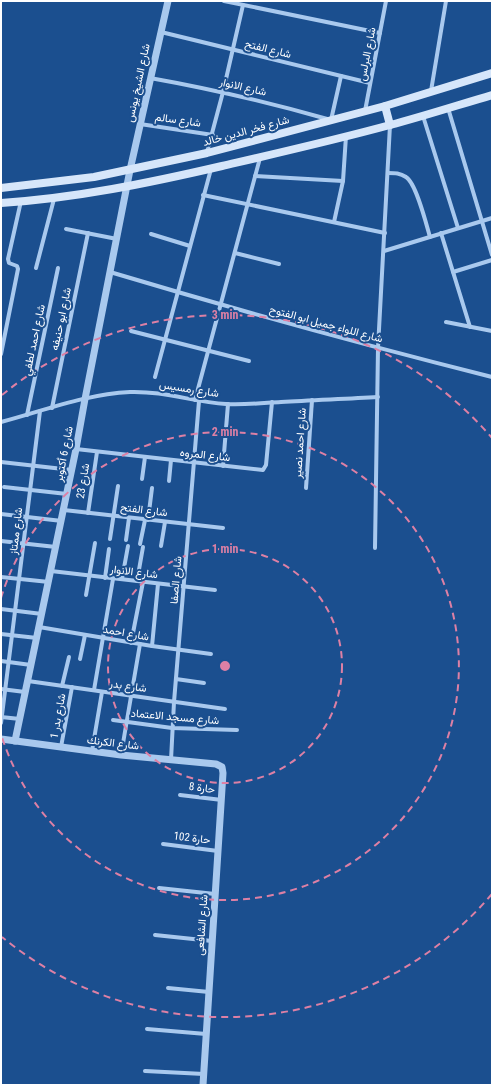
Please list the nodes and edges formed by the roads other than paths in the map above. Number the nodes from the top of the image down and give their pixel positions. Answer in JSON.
{"nodes":[{"id":1,"x":168,"y":1,"type":"edge"},
{"id":2,"x":224,"y":1,"type":"edge"},
{"id":3,"x":252,"y":1,"type":"edge"},
{"id":4,"x":386,"y":1,"type":"edge"},
{"id":5,"x":446,"y":1,"type":"edge"},
{"id":6,"x":242,"y":5,"type":"junction"},
{"id":7,"x":251,"y":6,"type":"junction"},
{"id":8,"x":161,"y":32,"type":"junction"},
{"id":9,"x":380,"y":33,"type":"junction"},
{"id":10,"x":233,"y":50,"type":"junction"},
{"id":11,"x":492,"y":73,"type":"edge"},
{"id":12,"x":341,"y":76,"type":"junction"},
{"id":13,"x":150,"y":78,"type":"junction"},
{"id":14,"x":370,"y":83,"type":"junction"},
{"id":15,"x":224,"y":92,"type":"junction"},
{"id":16,"x":431,"y":92,"type":"junction"},
{"id":17,"x":492,"y":95,"type":"edge"},
{"id":18,"x":385,"y":106,"type":"junction"},
{"id":19,"x":448,"y":108,"type":"junction"},
{"id":20,"x":365,"y":111,"type":"junction"},
{"id":21,"x":423,"y":116,"type":"junction"},
{"id":22,"x":331,"y":120,"type":"junction"},
{"id":23,"x":140,"y":124,"type":"junction"},
{"id":24,"x":390,"y":125,"type":"junction"},
{"id":25,"x":213,"y":135,"type":"junction"},
{"id":26,"x":346,"y":136,"type":"junction"},
{"id":27,"x":207,"y":153,"type":"junction"},
{"id":28,"x":260,"y":158,"type":"junction"},
{"id":29,"x":211,"y":169,"type":"junction"},
{"id":30,"x":130,"y":170,"type":"junction"},
{"id":31,"x":388,"y":173,"type":"junction"},
{"id":32,"x":255,"y":176,"type":"junction"},
{"id":33,"x":344,"y":181,"type":"junction"},
{"id":34,"x":127,"y":187,"type":"junction"},
{"id":35,"x":1,"y":188,"type":"edge"},
{"id":36,"x":203,"y":195,"type":"junction"},
{"id":37,"x":54,"y":199,"type":"junction"},
{"id":38,"x":20,"y":201,"type":"junction"},
{"id":39,"x":1,"y":203,"type":"edge"},
{"id":40,"x":248,"y":204,"type":"junction"},
{"id":41,"x":492,"y":218,"type":"edge"},
{"id":42,"x":482,"y":221,"type":"junction"},
{"id":43,"x":334,"y":222,"type":"junction"},
{"id":44,"x":458,"y":228,"type":"junction"},
{"id":45,"x":66,"y":229,"type":"dead end"},
{"id":46,"x":88,"y":233,"type":"junction"},
{"id":47,"x":385,"y":233,"type":"junction"},
{"id":48,"x":441,"y":233,"type":"junction"},
{"id":49,"x":151,"y":234,"type":"dead end"},
{"id":50,"x":430,"y":237,"type":"junction"},
{"id":51,"x":117,"y":239,"type":"junction"},
{"id":52,"x":190,"y":246,"type":"junction"},
{"id":53,"x":384,"y":251,"type":"junction"},
{"id":54,"x":235,"y":253,"type":"junction"},
{"id":55,"x":492,"y":255,"type":"edge"},
{"id":56,"x":492,"y":260,"type":"edge"},
{"id":57,"x":279,"y":264,"type":"dead end"},
{"id":58,"x":36,"y":268,"type":"dead end"},
{"id":59,"x":58,"y":268,"type":"dead end"},
{"id":60,"x":110,"y":272,"type":"junction"},
{"id":61,"x":453,"y":272,"type":"junction"},
{"id":62,"x":177,"y":292,"type":"junction"},
{"id":63,"x":221,"y":305,"type":"junction"},
{"id":64,"x":446,"y":322,"type":"dead end"},
{"id":65,"x":470,"y":327,"type":"junction"},
{"id":66,"x":130,"y":331,"type":"dead end"},
{"id":67,"x":492,"y":331,"type":"edge"},
{"id":68,"x":165,"y":340,"type":"junction"},
{"id":69,"x":2,"y":344,"type":"edge"},
{"id":70,"x":378,"y":348,"type":"junction"},
{"id":71,"x":208,"y":351,"type":"junction"},
{"id":72,"x":1,"y":354,"type":"edge"},
{"id":73,"x":249,"y":361,"type":"dead end"},
{"id":74,"x":155,"y":376,"type":"dead end"},
{"id":75,"x":492,"y":377,"type":"edge"},
{"id":76,"x":378,"y":397,"type":"junction"},
{"id":77,"x":85,"y":399,"type":"junction"},
{"id":78,"x":197,"y":400,"type":"junction"},
{"id":79,"x":312,"y":400,"type":"junction"},
{"id":80,"x":272,"y":402,"type":"junction"},
{"id":81,"x":228,"y":404,"type":"junction"},
{"id":82,"x":52,"y":408,"type":"junction"},
{"id":83,"x":40,"y":412,"type":"junction"},
{"id":84,"x":27,"y":415,"type":"junction"},
{"id":85,"x":1,"y":422,"type":"edge"},
{"id":86,"x":76,"y":449,"type":"junction"},
{"id":87,"x":97,"y":452,"type":"junction"},
{"id":88,"x":145,"y":457,"type":"junction"},
{"id":89,"x":171,"y":460,"type":"junction"},
{"id":90,"x":1,"y":462,"type":"edge"},
{"id":91,"x":194,"y":463,"type":"junction"},
{"id":92,"x":33,"y":466,"type":"junction"},
{"id":93,"x":223,"y":466,"type":"junction"},
{"id":94,"x":72,"y":470,"type":"junction"},
{"id":95,"x":142,"y":479,"type":"dead end"},
{"id":96,"x":169,"y":481,"type":"dead end"},
{"id":97,"x":118,"y":486,"type":"dead end"},
{"id":98,"x":4,"y":487,"type":"dead end"},
{"id":99,"x":152,"y":488,"type":"dead end"},
{"id":100,"x":306,"y":488,"type":"dead end"},
{"id":101,"x":30,"y":490,"type":"junction"},
{"id":102,"x":67,"y":494,"type":"junction"},
{"id":103,"x":64,"y":510,"type":"junction"},
{"id":104,"x":88,"y":513,"type":"junction"},
{"id":105,"x":1,"y":514,"type":"edge"},
{"id":106,"x":114,"y":516,"type":"junction"},
{"id":107,"x":27,"y":517,"type":"junction"},
{"id":108,"x":129,"y":518,"type":"junction"},
{"id":109,"x":146,"y":520,"type":"junction"},
{"id":110,"x":62,"y":522,"type":"junction"},
{"id":111,"x":165,"y":522,"type":"junction"},
{"id":112,"x":189,"y":525,"type":"junction"},
{"id":113,"x":223,"y":528,"type":"dead end"},
{"id":114,"x":110,"y":539,"type":"dead end"},
{"id":115,"x":126,"y":540,"type":"dead end"},
{"id":116,"x":1,"y":541,"type":"edge"},
{"id":117,"x":95,"y":543,"type":"dead end"},
{"id":118,"x":23,"y":544,"type":"junction"},
{"id":119,"x":128,"y":546,"type":"dead end"},
{"id":120,"x":161,"y":546,"type":"dead end"},
{"id":121,"x":56,"y":547,"type":"junction"},
{"id":122,"x":375,"y":548,"type":"dead end"},
{"id":123,"x":109,"y":549,"type":"dead end"},
{"id":124,"x":51,"y":571,"type":"junction"},
{"id":125,"x":90,"y":576,"type":"junction"},
{"id":126,"x":1,"y":577,"type":"edge"},
{"id":127,"x":104,"y":578,"type":"junction"},
{"id":128,"x":113,"y":578,"type":"junction"},
{"id":129,"x":19,"y":579,"type":"junction"},
{"id":130,"x":122,"y":579,"type":"junction"},
{"id":131,"x":137,"y":581,"type":"junction"},
{"id":132,"x":49,"y":582,"type":"junction"},
{"id":133,"x":143,"y":582,"type":"junction"},
{"id":134,"x":158,"y":584,"type":"junction"},
{"id":135,"x":184,"y":587,"type":"junction"},
{"id":136,"x":215,"y":590,"type":"dead end"},
{"id":137,"x":86,"y":595,"type":"dead end"},
{"id":138,"x":1,"y":609,"type":"edge"},
{"id":139,"x":15,"y":610,"type":"junction"},
{"id":140,"x":42,"y":614,"type":"junction"},
{"id":141,"x":39,"y":627,"type":"junction"},
{"id":142,"x":1,"y":634,"type":"edge"},
{"id":143,"x":12,"y":635,"type":"junction"},
{"id":144,"x":85,"y":635,"type":"junction"},
{"id":145,"x":37,"y":638,"type":"junction"},
{"id":146,"x":103,"y":638,"type":"junction"},
{"id":147,"x":131,"y":643,"type":"junction"},
{"id":148,"x":140,"y":644,"type":"junction"},
{"id":149,"x":152,"y":646,"type":"junction"},
{"id":150,"x":179,"y":650,"type":"junction"},
{"id":151,"x":210,"y":654,"type":"dead end"},
{"id":152,"x":68,"y":657,"type":"dead end"},
{"id":153,"x":80,"y":659,"type":"dead end"},
{"id":154,"x":1,"y":661,"type":"edge"},
{"id":155,"x":9,"y":662,"type":"junction"},
{"id":156,"x":31,"y":665,"type":"junction"},
{"id":157,"x":176,"y":679,"type":"junction"},
{"id":158,"x":28,"y":681,"type":"junction"},
{"id":159,"x":204,"y":683,"type":"dead end"},
{"id":160,"x":62,"y":686,"type":"junction"},
{"id":161,"x":72,"y":687,"type":"junction"},
{"id":162,"x":3,"y":689,"type":"edge"},
{"id":163,"x":94,"y":690,"type":"junction"},
{"id":164,"x":25,"y":692,"type":"junction"},
{"id":165,"x":102,"y":692,"type":"junction"},
{"id":166,"x":131,"y":696,"type":"junction"},
{"id":167,"x":174,"y":702,"type":"junction"},
{"id":168,"x":225,"y":709,"type":"dead end"},
{"id":169,"x":1,"y":717,"type":"edge"},
{"id":170,"x":20,"y":719,"type":"junction"},
{"id":171,"x":112,"y":720,"type":"dead end"},
{"id":172,"x":127,"y":721,"type":"junction"},
{"id":173,"x":1,"y":723,"type":"edge"},
{"id":174,"x":172,"y":728,"type":"junction"},
{"id":175,"x":237,"y":730,"type":"dead end"},
{"id":176,"x":1,"y":739,"type":"edge"},
{"id":177,"x":15,"y":741,"type":"junction"},
{"id":178,"x":61,"y":747,"type":"junction"},
{"id":179,"x":92,"y":751,"type":"junction"},
{"id":180,"x":121,"y":755,"type":"junction"},
{"id":181,"x":171,"y":760,"type":"junction"},
{"id":182,"x":222,"y":767,"type":"joint"},
{"id":183,"x":180,"y":795,"type":"dead end"},
{"id":184,"x":222,"y":800,"type":"junction"},
{"id":185,"x":163,"y":844,"type":"dead end"},
{"id":186,"x":218,"y":851,"type":"junction"},
{"id":187,"x":160,"y":888,"type":"dead end"},
{"id":188,"x":215,"y":894,"type":"junction"},
{"id":189,"x":155,"y":935,"type":"dead end"},
{"id":190,"x":212,"y":941,"type":"junction"},
{"id":191,"x":168,"y":988,"type":"dead end"},
{"id":192,"x":209,"y":992,"type":"junction"},
{"id":193,"x":147,"y":1029,"type":"dead end"},
{"id":194,"x":206,"y":1034,"type":"junction"},
{"id":195,"x":145,"y":1071,"type":"dead end"},
{"id":196,"x":204,"y":1074,"type":"junction"},
{"id":197,"x":203,"y":1085,"type":"edge"}],
"edges":[{"from":1,"to":8,"type":"street","name":"شارع الشيخ يونس"},
{"from":2,"to":6,"type":"street"},
{"from":3,"to":7,"type":"street"},
{"from":4,"to":9,"type":"street","name":"شارع البرلس"},
{"from":5,"to":16,"type":"street"},
{"from":6,"to":7,"type":"street"},
{"from":6,"to":10,"type":"street"},
{"from":7,"to":9,"type":"street"},
{"from":8,"to":10,"type":"street","name":"شارع الفتح"},
{"from":8,"to":13,"type":"street","name":"شارع الشيخ يونس"},
{"from":9,"to":14,"type":"street","name":"شارع البرلس"},
{"from":10,"to":12,"type":"street","name":"شارع الفتح"},
{"from":10,"to":15,"type":"street"},
{"from":11,"to":16,"type":"main road","name":"شارع فخر الدين خالد"},
{"from":12,"to":14,"type":"street","name":"شارع الفتح"},
{"from":12,"to":22,"type":"street"},
{"from":13,"to":15,"type":"street","name":"شارع الانوار"},
{"from":13,"to":23,"type":"street","name":"شارع الشيخ يونس"},
{"from":14,"to":20,"type":"street","name":"شارع البرلس"},
{"from":15,"to":22,"type":"street","name":"شارع الانوار"},
{"from":15,"to":25,"type":"street"},
{"from":16,"to":18,"type":"main road","name":"شارع فخر الدين خالد"},
{"from":17,"to":19,"type":"main road"},
{"from":18,"to":20,"type":"main road","name":"شارع فخر الدين خالد"},
{"from":18,"to":24,"type":"main road"},
{"from":19,"to":21,"type":"main road"},
{"from":19,"to":42,"type":"street"},
{"from":20,"to":22,"type":"main road","name":"شارع فخر الدين خالد"},
{"from":21,"to":24,"type":"main road"},
{"from":21,"to":44,"type":"street"},
{"from":22,"to":27,"type":"main road","name":"شارع فخر الدين خالد"},
{"from":23,"to":25,"type":"street","name":"شارع سالم"},
{"from":23,"to":30,"type":"street","name":"شارع الشيخ يونس"},
{"from":24,"to":26,"type":"main road"},
{"from":24,"to":31,"type":"street"},
{"from":25,"to":27,"type":"street"},
{"from":26,"to":28,"type":"main road"},
{"from":26,"to":33,"type":"street"},
{"from":27,"to":30,"type":"main road","name":"شارع فخر الدين خالد"},
{"from":28,"to":29,"type":"main road"},
{"from":28,"to":32,"type":"street","name":"شارع الصفا"},
{"from":29,"to":34,"type":"main road"},
{"from":29,"to":36,"type":"street"},
{"from":30,"to":34,"type":"street","name":"شارع 6 أكتوبر"},
{"from":30,"to":35,"type":"main road","name":"شارع فخر الدين خالد"},
{"from":31,"to":47,"type":"street"},
{"from":31,"to":50,"type":"street"},
{"from":32,"to":33,"type":"street"},
{"from":32,"to":40,"type":"street","name":"شارع الصفا"},
{"from":33,"to":43,"type":"street"},
{"from":34,"to":37,"type":"main road"},
{"from":34,"to":51,"type":"street","name":"شارع 6 أكتوبر"},
{"from":36,"to":40,"type":"street"},
{"from":36,"to":52,"type":"street"},
{"from":37,"to":38,"type":"main road"},
{"from":37,"to":58,"type":"street"},
{"from":38,"to":39,"type":"main road"},
{"from":38,"to":69,"type":"street"},
{"from":40,"to":43,"type":"street"},
{"from":40,"to":54,"type":"street","name":"شارع الصفا"},
{"from":41,"to":42,"type":"street"},
{"from":42,"to":44,"type":"street"},
{"from":42,"to":55,"type":"street"},
{"from":43,"to":47,"type":"street"},
{"from":44,"to":48,"type":"street"},
{"from":45,"to":46,"type":"street"},
{"from":46,"to":51,"type":"street"},
{"from":46,"to":82,"type":"street","name":"شارع ابو حنيفه"},
{"from":47,"to":53,"type":"street"},
{"from":48,"to":50,"type":"street"},
{"from":48,"to":61,"type":"street"},
{"from":49,"to":52,"type":"street"},
{"from":50,"to":53,"type":"street"},
{"from":51,"to":60,"type":"street","name":"شارع 6 أكتوبر"},
{"from":52,"to":62,"type":"street"},
{"from":53,"to":70,"type":"street"},
{"from":54,"to":57,"type":"street"},
{"from":54,"to":63,"type":"street","name":"شارع الصفا"},
{"from":56,"to":61,"type":"street"},
{"from":59,"to":84,"type":"street","name":"شارع احمد لطفي"},
{"from":60,"to":62,"type":"street","name":"شارع اللواء جميل ابو الفتوح"},
{"from":60,"to":77,"type":"street","name":"شارع 6 أكتوبر"},
{"from":61,"to":65,"type":"street"},
{"from":62,"to":63,"type":"street","name":"شارع اللواء جميل ابو الفتوح"},
{"from":62,"to":68,"type":"street"},
{"from":63,"to":70,"type":"street","name":"شارع اللواء جميل ابو الفتوح"},
{"from":63,"to":71,"type":"street","name":"شارع الصفا"},
{"from":64,"to":65,"type":"street"},
{"from":65,"to":67,"type":"street"},
{"from":66,"to":68,"type":"street"},
{"from":68,"to":71,"type":"street"},
{"from":68,"to":74,"type":"street"},
{"from":69,"to":72,"type":"street"},
{"from":70,"to":75,"type":"street","name":"شارع اللواء جميل ابو الفتوح"},
{"from":70,"to":76,"type":"street"},
{"from":71,"to":73,"type":"street"},
{"from":71,"to":78,"type":"street","name":"شارع الصفا"},
{"from":76,"to":79,"type":"street","name":"شارع رمسيس"},
{"from":76,"to":122,"type":"street"},
{"from":77,"to":78,"type":"street","name":"شارع رمسيس"},
{"from":77,"to":82,"type":"street","name":"شارع رمسيس"},
{"from":77,"to":86,"type":"street","name":"شارع 6 أكتوبر"},
{"from":78,"to":81,"type":"street","name":"شارع رمسيس"},
{"from":78,"to":91,"type":"street","name":"شارع الصفا"},
{"from":79,"to":80,"type":"street","name":"شارع رمسيس"},
{"from":79,"to":100,"type":"street","name":"شارع احمد نصير"},
{"from":80,"to":81,"type":"street","name":"شارع رمسيس"},
{"from":80,"to":93,"type":"street","name":"شارع المروه"},
{"from":81,"to":93,"type":"street"},
{"from":82,"to":83,"type":"street","name":"شارع رمسيس"},
{"from":83,"to":84,"type":"street","name":"شارع رمسيس"},
{"from":83,"to":92,"type":"street","name":"شارع ممتاز"},
{"from":84,"to":85,"type":"street","name":"شارع رمسيس"},
{"from":86,"to":87,"type":"street","name":"شارع المروه"},
{"from":86,"to":94,"type":"street","name":"شارع 6 أكتوبر"},
{"from":87,"to":88,"type":"street","name":"شارع المروه"},
{"from":87,"to":104,"type":"street","name":"شارع 23"},
{"from":88,"to":89,"type":"street","name":"شارع المروه"},
{"from":88,"to":95,"type":"street"},
{"from":89,"to":91,"type":"street","name":"شارع المروه"},
{"from":89,"to":96,"type":"street"},
{"from":90,"to":92,"type":"street"},
{"from":91,"to":93,"type":"street","name":"شارع المروه"},
{"from":91,"to":112,"type":"street","name":"شارع الصفا"},
{"from":92,"to":94,"type":"street"},
{"from":92,"to":101,"type":"street","name":"شارع ممتاز"},
{"from":94,"to":102,"type":"street","name":"شارع 6 أكتوبر"},
{"from":97,"to":106,"type":"street"},
{"from":98,"to":101,"type":"street"},
{"from":99,"to":109,"type":"street"},
{"from":101,"to":102,"type":"street"},
{"from":101,"to":107,"type":"street","name":"شارع ممتاز"},
{"from":102,"to":103,"type":"street","name":"شارع 6 أكتوبر"},
{"from":103,"to":104,"type":"street","name":"شارع الفتح"},
{"from":103,"to":110,"type":"street","name":"شارع 6 أكتوبر"},
{"from":104,"to":106,"type":"street","name":"شارع الفتح"},
{"from":105,"to":107,"type":"street"},
{"from":106,"to":108,"type":"street","name":"شارع الفتح"},
{"from":106,"to":114,"type":"street"},
{"from":107,"to":110,"type":"street"},
{"from":107,"to":118,"type":"street","name":"شارع ممتاز"},
{"from":108,"to":109,"type":"street","name":"شارع الفتح"},
{"from":108,"to":115,"type":"street"},
{"from":109,"to":111,"type":"street","name":"شارع الفتح"},
{"from":109,"to":131,"type":"street"},
{"from":110,"to":121,"type":"street","name":"شارع 6 أكتوبر"},
{"from":111,"to":112,"type":"street","name":"شارع الفتح"},
{"from":111,"to":120,"type":"street"},
{"from":112,"to":113,"type":"street","name":"شارع الفتح"},
{"from":112,"to":135,"type":"street","name":"شارع الصفا"},
{"from":116,"to":118,"type":"street"},
{"from":117,"to":125,"type":"street"},
{"from":118,"to":121,"type":"street"},
{"from":118,"to":129,"type":"street","name":"شارع ممتاز"},
{"from":119,"to":130,"type":"street"},
{"from":121,"to":124,"type":"street","name":"شارع 6 أكتوبر"},
{"from":123,"to":127,"type":"street"},
{"from":124,"to":125,"type":"street","name":"شارع الانوار"},
{"from":124,"to":132,"type":"street","name":"شارع 6 أكتوبر"},
{"from":125,"to":127,"type":"street","name":"شارع الانوار"},
{"from":125,"to":137,"type":"street"},
{"from":126,"to":129,"type":"street"},
{"from":127,"to":128,"type":"street","name":"شارع الانوار"},
{"from":128,"to":130,"type":"street","name":"شارع الانوار"},
{"from":128,"to":146,"type":"street"},
{"from":129,"to":132,"type":"street"},
{"from":129,"to":139,"type":"street","name":"شارع ممتاز"},
{"from":130,"to":131,"type":"street","name":"شارع الانوار"},
{"from":131,"to":133,"type":"street","name":"شارع الانوار"},
{"from":132,"to":140,"type":"street","name":"شارع 6 أكتوبر"},
{"from":133,"to":134,"type":"street","name":"شارع الانوار"},
{"from":133,"to":147,"type":"street"},
{"from":134,"to":135,"type":"street","name":"شارع الانوار"},
{"from":134,"to":149,"type":"street"},
{"from":135,"to":136,"type":"street","name":"شارع الانوار"},
{"from":135,"to":150,"type":"street","name":"شارع الصفا"},
{"from":138,"to":139,"type":"street"},
{"from":139,"to":140,"type":"street"},
{"from":139,"to":143,"type":"street","name":"شارع ممتاز"},
{"from":140,"to":141,"type":"street","name":"شارع 6 أكتوبر"},
{"from":141,"to":144,"type":"street","name":"شارع احمد"},
{"from":141,"to":145,"type":"street","name":"شارع 6 أكتوبر"},
{"from":142,"to":143,"type":"street"},
{"from":143,"to":145,"type":"street"},
{"from":143,"to":155,"type":"street","name":"شارع ممتاز"},
{"from":144,"to":146,"type":"street","name":"شارع احمد"},
{"from":144,"to":153,"type":"street"},
{"from":145,"to":156,"type":"street","name":"شارع 6 أكتوبر"},
{"from":146,"to":147,"type":"street","name":"شارع احمد"},
{"from":146,"to":163,"type":"street"},
{"from":147,"to":148,"type":"street","name":"شارع احمد"},
{"from":148,"to":149,"type":"street","name":"شارع احمد"},
{"from":148,"to":166,"type":"street"},
{"from":149,"to":150,"type":"street","name":"شارع احمد"},
{"from":150,"to":151,"type":"street","name":"شارع احمد"},
{"from":150,"to":157,"type":"street","name":"شارع الصفا"},
{"from":152,"to":160,"type":"street"},
{"from":154,"to":155,"type":"street"},
{"from":155,"to":156,"type":"street"},
{"from":155,"to":162,"type":"street","name":"شارع ممتاز"},
{"from":156,"to":158,"type":"street","name":"شارع 6 أكتوبر"},
{"from":157,"to":159,"type":"street"},
{"from":157,"to":167,"type":"street","name":"شارع الصفا"},
{"from":158,"to":160,"type":"street","name":"شارع بدر"},
{"from":158,"to":164,"type":"street","name":"شارع 6 أكتوبر"},
{"from":160,"to":161,"type":"street","name":"شارع بدر"},
{"from":161,"to":163,"type":"street","name":"شارع بدر"},
{"from":161,"to":178,"type":"street","name":"شارع بدر 1"},
{"from":162,"to":164,"type":"street"},
{"from":162,"to":169,"type":"street","name":"شارع ممتاز"},
{"from":163,"to":165,"type":"street","name":"شارع بدر"},
{"from":164,"to":170,"type":"street","name":"شارع 6 أكتوبر"},
{"from":165,"to":166,"type":"street","name":"شارع بدر"},
{"from":165,"to":179,"type":"street"},
{"from":166,"to":167,"type":"street","name":"شارع بدر"},
{"from":166,"to":172,"type":"street"},
{"from":167,"to":168,"type":"street","name":"شارع بدر"},
{"from":167,"to":174,"type":"street","name":"شارع الصفا"},
{"from":169,"to":170,"type":"street"},
{"from":169,"to":173,"type":"street","name":"شارع ممتاز"},
{"from":170,"to":177,"type":"street","name":"شارع 6 أكتوبر"},
{"from":171,"to":172,"type":"street","name":"شارع مسجد الاعتماد"},
{"from":172,"to":174,"type":"street","name":"شارع مسجد الاعتماد"},
{"from":172,"to":180,"type":"street"},
{"from":174,"to":175,"type":"street","name":"شارع مسجد الاعتماد"},
{"from":174,"to":181,"type":"street","name":"شارع الصفا"},
{"from":176,"to":177,"type":"street","name":"شارع الكرنك"},
{"from":177,"to":178,"type":"street","name":"شارع الكرنك"},
{"from":178,"to":179,"type":"street","name":"شارع الكرنك"},
{"from":179,"to":180,"type":"street","name":"شارع الكرنك"},
{"from":180,"to":181,"type":"street","name":"شارع الكرنك"},
{"from":181,"to":182,"type":"street","name":"شارع الكرنك"},
{"from":182,"to":184,"type":"street","name":"شارع الشافعى"},
{"from":183,"to":184,"type":"street","name":"حارة 8"},
{"from":184,"to":186,"type":"street","name":"شارع الشافعى"},
{"from":185,"to":186,"type":"street","name":"حارة 102"},
{"from":186,"to":188,"type":"street","name":"شارع الشافعى"},
{"from":187,"to":188,"type":"street"},
{"from":188,"to":190,"type":"street","name":"شارع الشافعى"},
{"from":189,"to":190,"type":"street"},
{"from":190,"to":192,"type":"street","name":"شارع الشافعى"},
{"from":191,"to":192,"type":"street"},
{"from":192,"to":194,"type":"street","name":"شارع الشافعى"},
{"from":193,"to":194,"type":"street"},
{"from":194,"to":196,"type":"street","name":"شارع الشافعى"},
{"from":195,"to":196,"type":"street"},
{"from":196,"to":197,"type":"street","name":"شارع الشافعى"}]}
